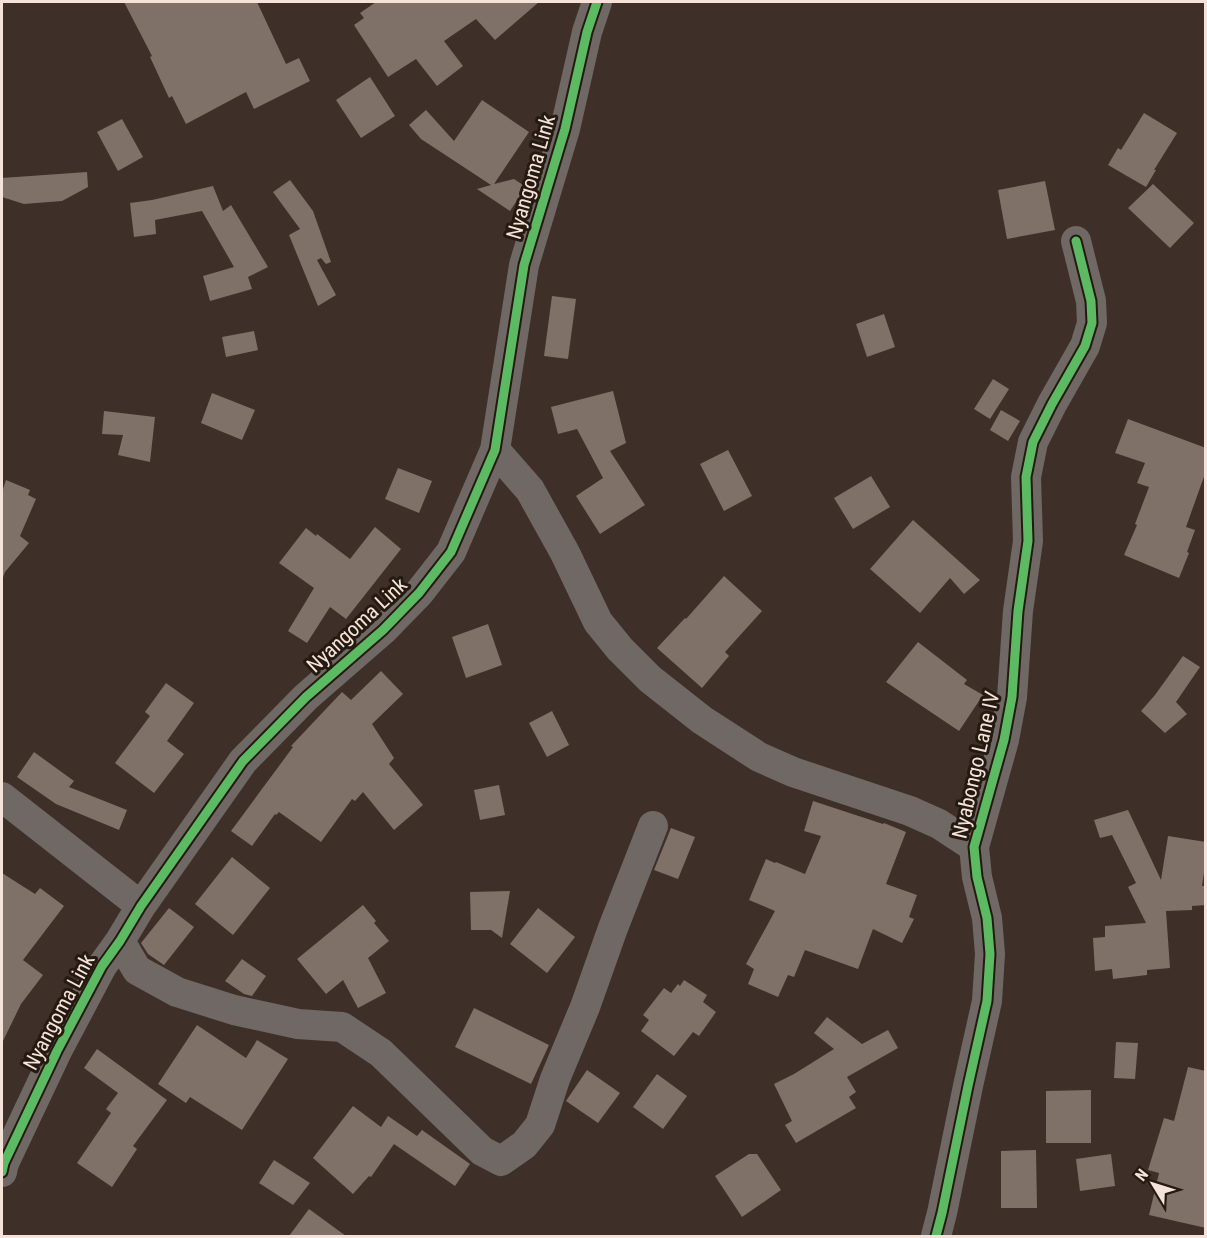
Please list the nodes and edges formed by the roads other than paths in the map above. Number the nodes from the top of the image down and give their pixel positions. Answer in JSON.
{"nodes":[{"id":1,"x":597,"y":2,"type":"edge"},
{"id":2,"x":1076,"y":241,"type":"dead end"},
{"id":3,"x":495,"y":450,"type":"junction"},
{"id":4,"x":2,"y":797,"type":"edge"},
{"id":5,"x":653,"y":826,"type":"dead end"},
{"id":6,"x":974,"y":847,"type":"junction"},
{"id":7,"x":141,"y":906,"type":"junction"},
{"id":8,"x":120,"y":941,"type":"junction"},
{"id":9,"x":2,"y":1172,"type":"edge"},
{"id":10,"x":936,"y":1236,"type":"edge"}],
"edges":[{"from":1,"to":3,"type":"street","name":"Nyangoma Link"},
{"from":2,"to":6,"type":"street","name":"Nyabongo Lane IV"},
{"from":3,"to":6,"type":"street"},
{"from":3,"to":7,"type":"street","name":"Nyangoma Link"},
{"from":4,"to":7,"type":"street"},
{"from":5,"to":8,"type":"street"},
{"from":6,"to":10,"type":"street","name":"Nyabongo Lane IV"},
{"from":7,"to":8,"type":"street","name":"Nyangoma Link"},
{"from":8,"to":9,"type":"street","name":"Nyangoma Link"}]}
